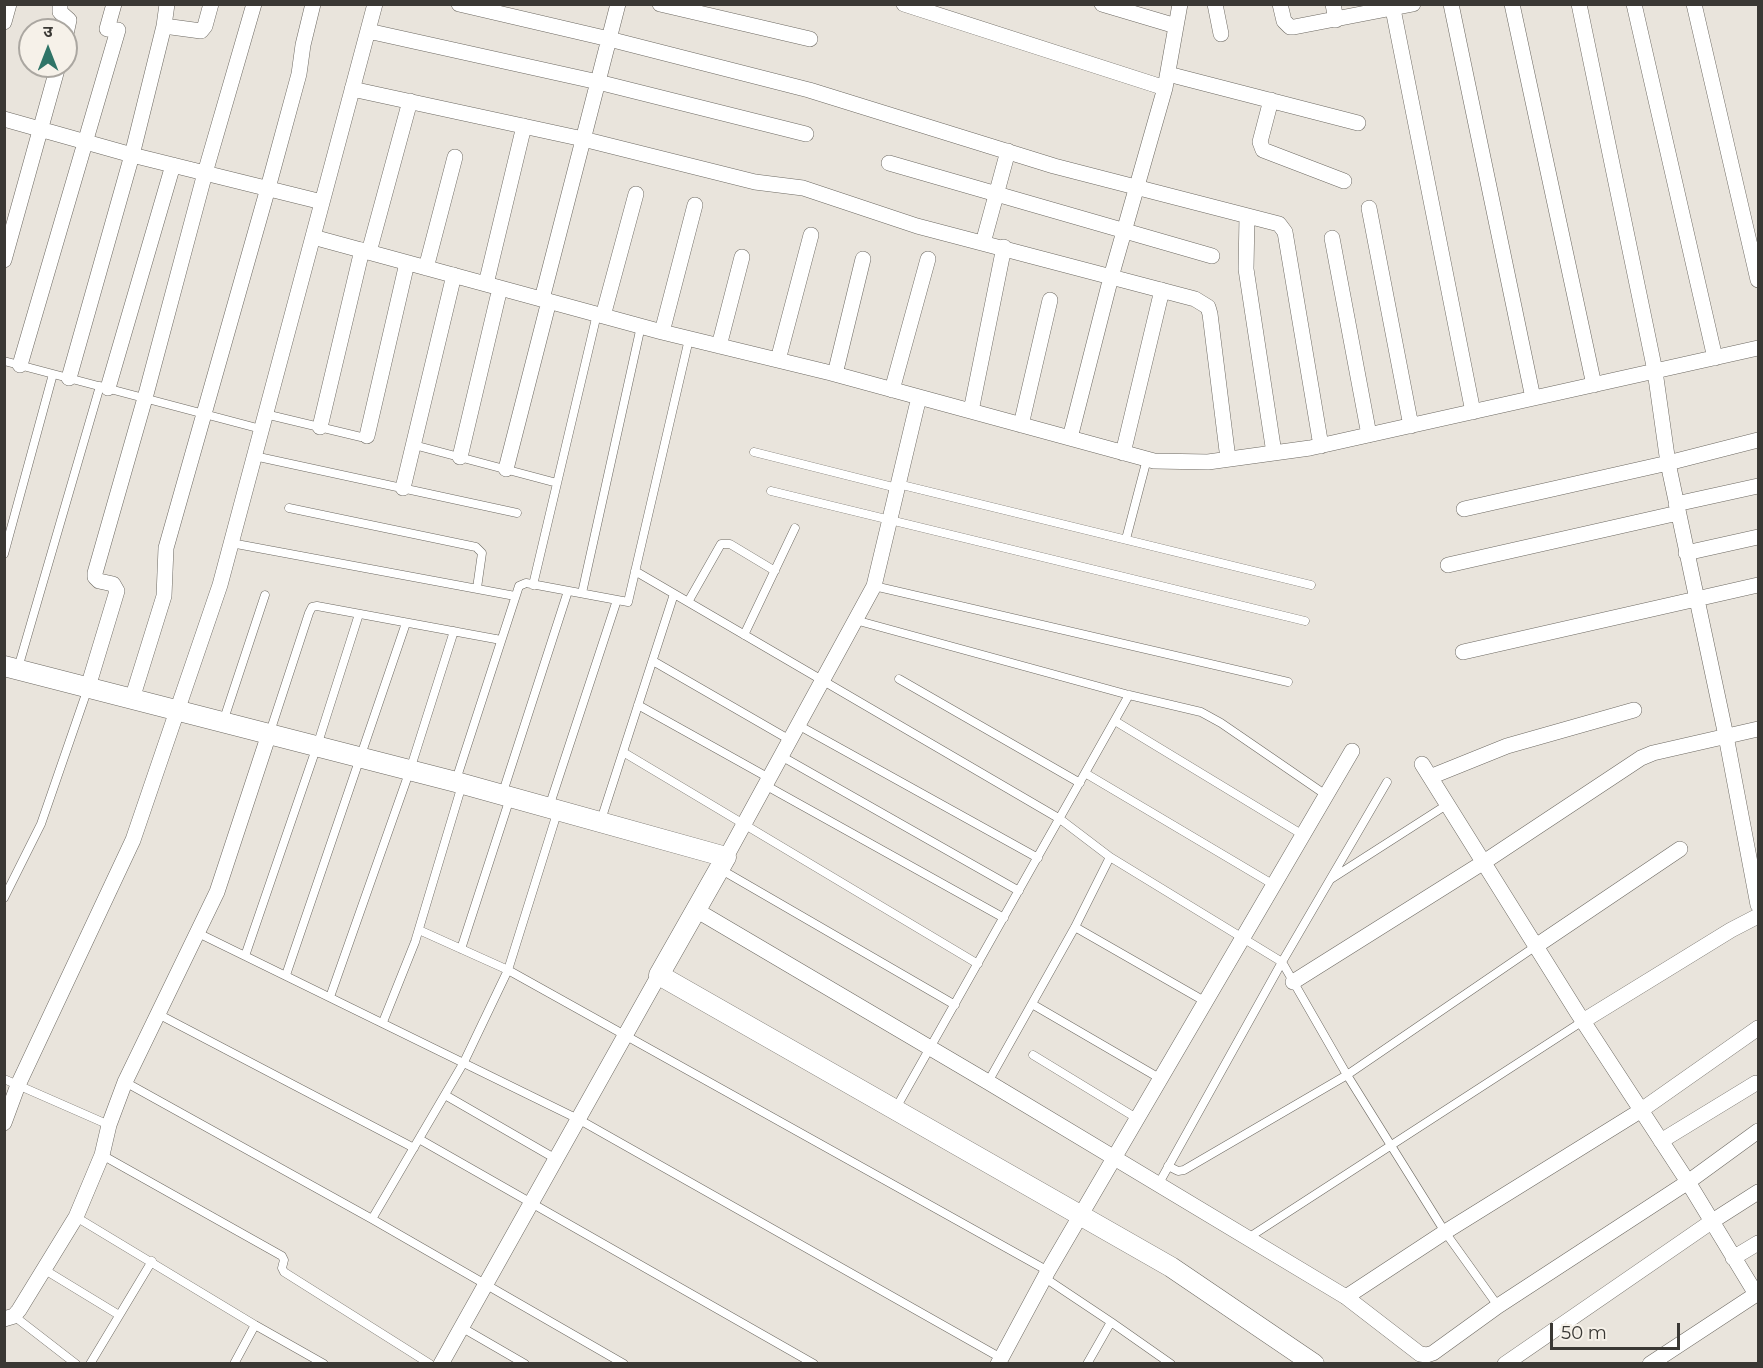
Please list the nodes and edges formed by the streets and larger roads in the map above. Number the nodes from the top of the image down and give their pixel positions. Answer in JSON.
{"nodes":[{"id":1,"x":9,"y":4,"type":"edge"},
{"id":2,"x":60,"y":4,"type":"edge"},
{"id":3,"x":114,"y":4,"type":"edge"},
{"id":4,"x":167,"y":4,"type":"edge"},
{"id":5,"x":211,"y":4,"type":"edge"},
{"id":6,"x":254,"y":4,"type":"edge"},
{"id":7,"x":313,"y":4,"type":"edge"},
{"id":8,"x":375,"y":4,"type":"edge"},
{"id":9,"x":459,"y":4,"type":"edge"},
{"id":10,"x":618,"y":4,"type":"edge"},
{"id":11,"x":660,"y":4,"type":"edge"},
{"id":12,"x":904,"y":4,"type":"edge"},
{"id":13,"x":1102,"y":4,"type":"edge"},
{"id":14,"x":1180,"y":4,"type":"edge"},
{"id":15,"x":1215,"y":4,"type":"edge"},
{"id":16,"x":1281,"y":4,"type":"edge"},
{"id":17,"x":1413,"y":4,"type":"edge"},
{"id":18,"x":1451,"y":4,"type":"edge"},
{"id":19,"x":1512,"y":4,"type":"edge"},
{"id":20,"x":1579,"y":4,"type":"edge"},
{"id":21,"x":1634,"y":4,"type":"edge"},
{"id":22,"x":1694,"y":4,"type":"edge"},
{"id":23,"x":1393,"y":7,"type":"edge"},
{"id":24,"x":1334,"y":12,"type":"edge"},
{"id":25,"x":67,"y":18,"type":"edge"},
{"id":26,"x":4,"y":22,"type":"edge"},
{"id":27,"x":164,"y":26,"type":"junction"},
{"id":28,"x":1176,"y":26,"type":"junction"},
{"id":29,"x":368,"y":31,"type":"junction"},
{"id":30,"x":1221,"y":34,"type":"dead end"},
{"id":31,"x":609,"y":39,"type":"junction"},
{"id":32,"x":810,"y":39,"type":"dead end"},
{"id":33,"x":55,"y":78,"type":"edge"},
{"id":34,"x":1167,"y":81,"type":"junction"},
{"id":35,"x":598,"y":82,"type":"junction"},
{"id":36,"x":352,"y":89,"type":"junction"},
{"id":37,"x":1271,"y":100,"type":"junction"},
{"id":38,"x":410,"y":101,"type":"junction"},
{"id":39,"x":4,"y":119,"type":"edge"},
{"id":40,"x":1358,"y":123,"type":"dead end"},
{"id":41,"x":524,"y":126,"type":"junction"},
{"id":42,"x":41,"y":129,"type":"junction"},
{"id":43,"x":806,"y":135,"type":"dead end"},
{"id":44,"x":583,"y":140,"type":"junction"},
{"id":45,"x":86,"y":142,"type":"junction"},
{"id":46,"x":1008,"y":151,"type":"junction"},
{"id":47,"x":132,"y":155,"type":"junction"},
{"id":48,"x":455,"y":157,"type":"dead end"},
{"id":49,"x":889,"y":163,"type":"dead end"},
{"id":50,"x":173,"y":165,"type":"junction"},
{"id":51,"x":205,"y":173,"type":"junction"},
{"id":52,"x":1344,"y":181,"type":"dead end"},
{"id":53,"x":1137,"y":187,"type":"junction"},
{"id":54,"x":268,"y":189,"type":"junction"},
{"id":55,"x":636,"y":194,"type":"dead end"},
{"id":56,"x":996,"y":194,"type":"junction"},
{"id":57,"x":322,"y":202,"type":"junction"},
{"id":58,"x":694,"y":205,"type":"dead end"},
{"id":59,"x":1369,"y":208,"type":"dead end"},
{"id":60,"x":1248,"y":216,"type":"junction"},
{"id":61,"x":1124,"y":231,"type":"junction"},
{"id":62,"x":811,"y":235,"type":"dead end"},
{"id":63,"x":313,"y":237,"type":"junction"},
{"id":64,"x":1332,"y":238,"type":"dead end"},
{"id":65,"x":983,"y":243,"type":"junction"},
{"id":66,"x":1004,"y":247,"type":"junction"},
{"id":67,"x":366,"y":251,"type":"junction"},
{"id":68,"x":1212,"y":256,"type":"dead end"},
{"id":69,"x":742,"y":257,"type":"dead end"},
{"id":70,"x":863,"y":259,"type":"dead end"},
{"id":71,"x":928,"y":259,"type":"dead end"},
{"id":72,"x":4,"y":260,"type":"edge"},
{"id":73,"x":407,"y":262,"type":"junction"},
{"id":74,"x":426,"y":268,"type":"junction"},
{"id":75,"x":454,"y":275,"type":"junction"},
{"id":76,"x":1111,"y":277,"type":"junction"},
{"id":77,"x":1758,"y":280,"type":"edge"},
{"id":78,"x":493,"y":286,"type":"junction"},
{"id":79,"x":1162,"y":290,"type":"junction"},
{"id":80,"x":545,"y":300,"type":"junction"},
{"id":81,"x":1050,"y":300,"type":"dead end"},
{"id":82,"x":600,"y":315,"type":"junction"},
{"id":83,"x":662,"y":332,"type":"junction"},
{"id":84,"x":719,"y":346,"type":"junction"},
{"id":85,"x":1758,"y":348,"type":"edge"},
{"id":86,"x":1714,"y":358,"type":"junction"},
{"id":87,"x":778,"y":360,"type":"junction"},
{"id":88,"x":20,"y":365,"type":"road end"},
{"id":89,"x":1655,"y":371,"type":"junction"},
{"id":90,"x":835,"y":374,"type":"junction"},
{"id":91,"x":69,"y":378,"type":"road end"},
{"id":92,"x":1594,"y":385,"type":"junction"},
{"id":93,"x":104,"y":387,"type":"road end"},
{"id":94,"x":892,"y":390,"type":"junction"},
{"id":95,"x":919,"y":397,"type":"junction"},
{"id":96,"x":1533,"y":398,"type":"junction"},
{"id":97,"x":971,"y":411,"type":"junction"},
{"id":98,"x":1473,"y":412,"type":"junction"},
{"id":99,"x":1021,"y":425,"type":"junction"},
{"id":100,"x":1411,"y":426,"type":"junction"},
{"id":101,"x":320,"y":427,"type":"road end"},
{"id":102,"x":367,"y":435,"type":"road end"},
{"id":103,"x":1369,"y":435,"type":"junction"},
{"id":104,"x":1070,"y":438,"type":"junction"},
{"id":105,"x":1758,"y":440,"type":"edge"},
{"id":106,"x":1321,"y":446,"type":"junction"},
{"id":107,"x":1123,"y":453,"type":"junction"},
{"id":108,"x":1274,"y":453,"type":"junction"},
{"id":109,"x":460,"y":457,"type":"road end"},
{"id":110,"x":1228,"y":459,"type":"junction"},
{"id":111,"x":1668,"y":463,"type":"junction"},
{"id":112,"x":506,"y":470,"type":"road end"},
{"id":113,"x":1758,"y":486,"type":"edge"},
{"id":114,"x":404,"y":488,"type":"road end"},
{"id":115,"x":1677,"y":508,"type":"junction"},
{"id":116,"x":1464,"y":509,"type":"dead end"},
{"id":117,"x":1758,"y":537,"type":"edge"},
{"id":118,"x":1686,"y":553,"type":"junction"},
{"id":119,"x":1448,"y":565,"type":"dead end"},
{"id":120,"x":1758,"y":585,"type":"edge"},
{"id":121,"x":1696,"y":599,"type":"junction"},
{"id":122,"x":1463,"y":652,"type":"dead end"},
{"id":123,"x":11,"y":668,"type":"edge"},
{"id":124,"x":88,"y":687,"type":"junction"},
{"id":125,"x":132,"y":699,"type":"junction"},
{"id":126,"x":176,"y":710,"type":"junction"},
{"id":127,"x":1634,"y":710,"type":"dead end"},
{"id":128,"x":1758,"y":729,"type":"edge"},
{"id":129,"x":269,"y":734,"type":"junction"},
{"id":130,"x":1726,"y":736,"type":"junction"},
{"id":131,"x":1352,"y":751,"type":"dead end"},
{"id":132,"x":1752,"y":834,"type":"edge"},
{"id":133,"x":1680,"y":849,"type":"dead end"},
{"id":134,"x":1484,"y":862,"type":"junction"},
{"id":135,"x":722,"y":863,"type":"junction"},
{"id":136,"x":1758,"y":905,"type":"edge"},
{"id":137,"x":696,"y":910,"type":"junction"},
{"id":138,"x":1758,"y":916,"type":"edge"},
{"id":139,"x":1536,"y":946,"type":"junction"},
{"id":140,"x":659,"y":975,"type":"junction"},
{"id":141,"x":1293,"y":982,"type":"road end"},
{"id":142,"x":1582,"y":1021,"type":"junction"},
{"id":143,"x":1758,"y":1028,"type":"edge"},
{"id":144,"x":11,"y":1082,"type":"edge"},
{"id":145,"x":1756,"y":1083,"type":"dead end"},
{"id":146,"x":1640,"y":1111,"type":"junction"},
{"id":147,"x":4,"y":1123,"type":"edge"},
{"id":148,"x":1758,"y":1131,"type":"edge"},
{"id":149,"x":1661,"y":1142,"type":"junction"},
{"id":150,"x":1114,"y":1159,"type":"junction"},
{"id":151,"x":1688,"y":1182,"type":"junction"},
{"id":152,"x":1758,"y":1191,"type":"edge"},
{"id":153,"x":1081,"y":1216,"type":"junction"},
{"id":154,"x":1712,"y":1222,"type":"junction"},
{"id":155,"x":1758,"y":1243,"type":"edge"},
{"id":156,"x":1733,"y":1258,"type":"junction"},
{"id":157,"x":1757,"y":1294,"type":"edge"},
{"id":158,"x":1346,"y":1297,"type":"junction"},
{"id":159,"x":9,"y":1317,"type":"edge"},
{"id":160,"x":1303,"y":1360,"type":"edge"},
{"id":161,"x":1000,"y":1361,"type":"edge"},
{"id":162,"x":441,"y":1364,"type":"edge"},
{"id":163,"x":1505,"y":1364,"type":"edge"},
{"id":164,"x":1650,"y":1364,"type":"edge"}],
"edges":[{"from":1,"to":26,"type":"street"},
{"from":2,"to":25,"type":"street"},
{"from":3,"to":45,"type":"street"},
{"from":4,"to":27,"type":"street"},
{"from":5,"to":27,"type":"street"},
{"from":6,"to":51,"type":"street"},
{"from":7,"to":54,"type":"street"},
{"from":8,"to":29,"type":"street"},
{"from":9,"to":31,"type":"street"},
{"from":10,"to":31,"type":"street"},
{"from":11,"to":32,"type":"street"},
{"from":12,"to":34,"type":"street"},
{"from":13,"to":28,"type":"street"},
{"from":14,"to":28,"type":"street"},
{"from":15,"to":30,"type":"street"},
{"from":16,"to":24,"type":"street"},
{"from":17,"to":23,"type":"street"},
{"from":18,"to":96,"type":"street"},
{"from":19,"to":92,"type":"street"},
{"from":20,"to":89,"type":"street"},
{"from":21,"to":86,"type":"street"},
{"from":22,"to":77,"type":"street"},
{"from":23,"to":24,"type":"street"},
{"from":23,"to":98,"type":"street"},
{"from":27,"to":47,"type":"street"},
{"from":28,"to":34,"type":"street"},
{"from":29,"to":35,"type":"street"},
{"from":29,"to":36,"type":"street"},
{"from":31,"to":35,"type":"street"},
{"from":31,"to":46,"type":"street"},
{"from":33,"to":42,"type":"street"},
{"from":34,"to":37,"type":"street"},
{"from":34,"to":53,"type":"street"},
{"from":35,"to":43,"type":"street"},
{"from":35,"to":44,"type":"street"},
{"from":36,"to":38,"type":"street"},
{"from":36,"to":57,"type":"street"},
{"from":37,"to":40,"type":"street"},
{"from":37,"to":52,"type":"street"},
{"from":38,"to":41,"type":"street"},
{"from":38,"to":67,"type":"street"},
{"from":39,"to":42,"type":"street"},
{"from":41,"to":44,"type":"street"},
{"from":41,"to":78,"type":"street"},
{"from":42,"to":45,"type":"street"},
{"from":42,"to":72,"type":"street"},
{"from":44,"to":65,"type":"street"},
{"from":44,"to":80,"type":"street"},
{"from":45,"to":47,"type":"street"},
{"from":45,"to":88,"type":"street"},
{"from":46,"to":53,"type":"street"},
{"from":46,"to":56,"type":"street"},
{"from":47,"to":50,"type":"street"},
{"from":47,"to":91,"type":"street"},
{"from":48,"to":74,"type":"street"},
{"from":49,"to":56,"type":"street"},
{"from":50,"to":51,"type":"street"},
{"from":50,"to":93,"type":"street"},
{"from":51,"to":54,"type":"street"},
{"from":51,"to":124,"type":"street"},
{"from":53,"to":60,"type":"street"},
{"from":53,"to":61,"type":"street"},
{"from":54,"to":57,"type":"street"},
{"from":54,"to":125,"type":"street"},
{"from":55,"to":82,"type":"street"},
{"from":56,"to":61,"type":"street"},
{"from":56,"to":65,"type":"street"},
{"from":57,"to":63,"type":"street"},
{"from":58,"to":83,"type":"street"},
{"from":59,"to":100,"type":"street"},
{"from":60,"to":106,"type":"street"},
{"from":60,"to":108,"type":"street"},
{"from":61,"to":68,"type":"street"},
{"from":61,"to":76,"type":"street"},
{"from":62,"to":87,"type":"street"},
{"from":63,"to":67,"type":"street"},
{"from":63,"to":126,"type":"street"},
{"from":64,"to":103,"type":"street"},
{"from":65,"to":66,"type":"street"},
{"from":66,"to":76,"type":"street"},
{"from":66,"to":97,"type":"street"},
{"from":67,"to":73,"type":"street"},
{"from":67,"to":101,"type":"street"},
{"from":69,"to":84,"type":"street"},
{"from":70,"to":90,"type":"street"},
{"from":71,"to":94,"type":"street"},
{"from":73,"to":74,"type":"street"},
{"from":73,"to":102,"type":"street"},
{"from":74,"to":75,"type":"street"},
{"from":75,"to":78,"type":"street"},
{"from":75,"to":114,"type":"street"},
{"from":76,"to":79,"type":"street"},
{"from":76,"to":104,"type":"street"},
{"from":78,"to":80,"type":"street"},
{"from":78,"to":109,"type":"street"},
{"from":79,"to":107,"type":"street"},
{"from":79,"to":110,"type":"street"},
{"from":80,"to":82,"type":"street"},
{"from":80,"to":112,"type":"street"},
{"from":81,"to":99,"type":"street"},
{"from":82,"to":83,"type":"street"},
{"from":83,"to":84,"type":"street"},
{"from":84,"to":87,"type":"street"},
{"from":85,"to":86,"type":"street"},
{"from":86,"to":89,"type":"street"},
{"from":87,"to":90,"type":"street"},
{"from":89,"to":92,"type":"street"},
{"from":89,"to":111,"type":"street"},
{"from":90,"to":94,"type":"street"},
{"from":92,"to":96,"type":"street"},
{"from":94,"to":95,"type":"street"},
{"from":95,"to":97,"type":"street"},
{"from":95,"to":135,"type":"street"},
{"from":96,"to":98,"type":"street"},
{"from":97,"to":99,"type":"street"},
{"from":98,"to":100,"type":"street"},
{"from":99,"to":104,"type":"street"},
{"from":100,"to":103,"type":"street"},
{"from":103,"to":106,"type":"street"},
{"from":104,"to":107,"type":"street"},
{"from":105,"to":111,"type":"street"},
{"from":106,"to":108,"type":"street"},
{"from":107,"to":110,"type":"street"},
{"from":108,"to":110,"type":"street"},
{"from":111,"to":115,"type":"street"},
{"from":111,"to":116,"type":"street"},
{"from":113,"to":115,"type":"street"},
{"from":115,"to":118,"type":"street"},
{"from":115,"to":119,"type":"street"},
{"from":117,"to":118,"type":"street"},
{"from":118,"to":121,"type":"street"},
{"from":120,"to":121,"type":"street"},
{"from":121,"to":122,"type":"street"},
{"from":121,"to":130,"type":"street"},
{"from":123,"to":124,"type":"street"},
{"from":124,"to":125,"type":"street"},
{"from":125,"to":126,"type":"street"},
{"from":126,"to":129,"type":"street"},
{"from":126,"to":144,"type":"street"},
{"from":127,"to":134,"type":"street"},
{"from":128,"to":130,"type":"street"},
{"from":129,"to":135,"type":"street"},
{"from":129,"to":159,"type":"street"},
{"from":130,"to":132,"type":"street"},
{"from":130,"to":134,"type":"street"},
{"from":131,"to":150,"type":"street"},
{"from":132,"to":136,"type":"street"},
{"from":133,"to":139,"type":"street"},
{"from":134,"to":139,"type":"street"},
{"from":134,"to":141,"type":"street"},
{"from":135,"to":137,"type":"street"},
{"from":137,"to":140,"type":"street"},
{"from":137,"to":150,"type":"street"},
{"from":138,"to":142,"type":"street"},
{"from":139,"to":142,"type":"street"},
{"from":140,"to":153,"type":"street"},
{"from":140,"to":162,"type":"street"},
{"from":142,"to":146,"type":"street"},
{"from":143,"to":146,"type":"street"},
{"from":144,"to":147,"type":"street"},
{"from":145,"to":149,"type":"street"},
{"from":146,"to":149,"type":"street"},
{"from":146,"to":158,"type":"street"},
{"from":148,"to":151,"type":"street"},
{"from":149,"to":151,"type":"street"},
{"from":150,"to":153,"type":"street"},
{"from":150,"to":158,"type":"street"},
{"from":151,"to":154,"type":"street"},
{"from":151,"to":158,"type":"street"},
{"from":152,"to":154,"type":"street"},
{"from":153,"to":160,"type":"street"},
{"from":153,"to":161,"type":"street"},
{"from":154,"to":156,"type":"street"},
{"from":154,"to":163,"type":"street"},
{"from":155,"to":156,"type":"street"},
{"from":156,"to":157,"type":"street"},
{"from":157,"to":164,"type":"street"}]}
